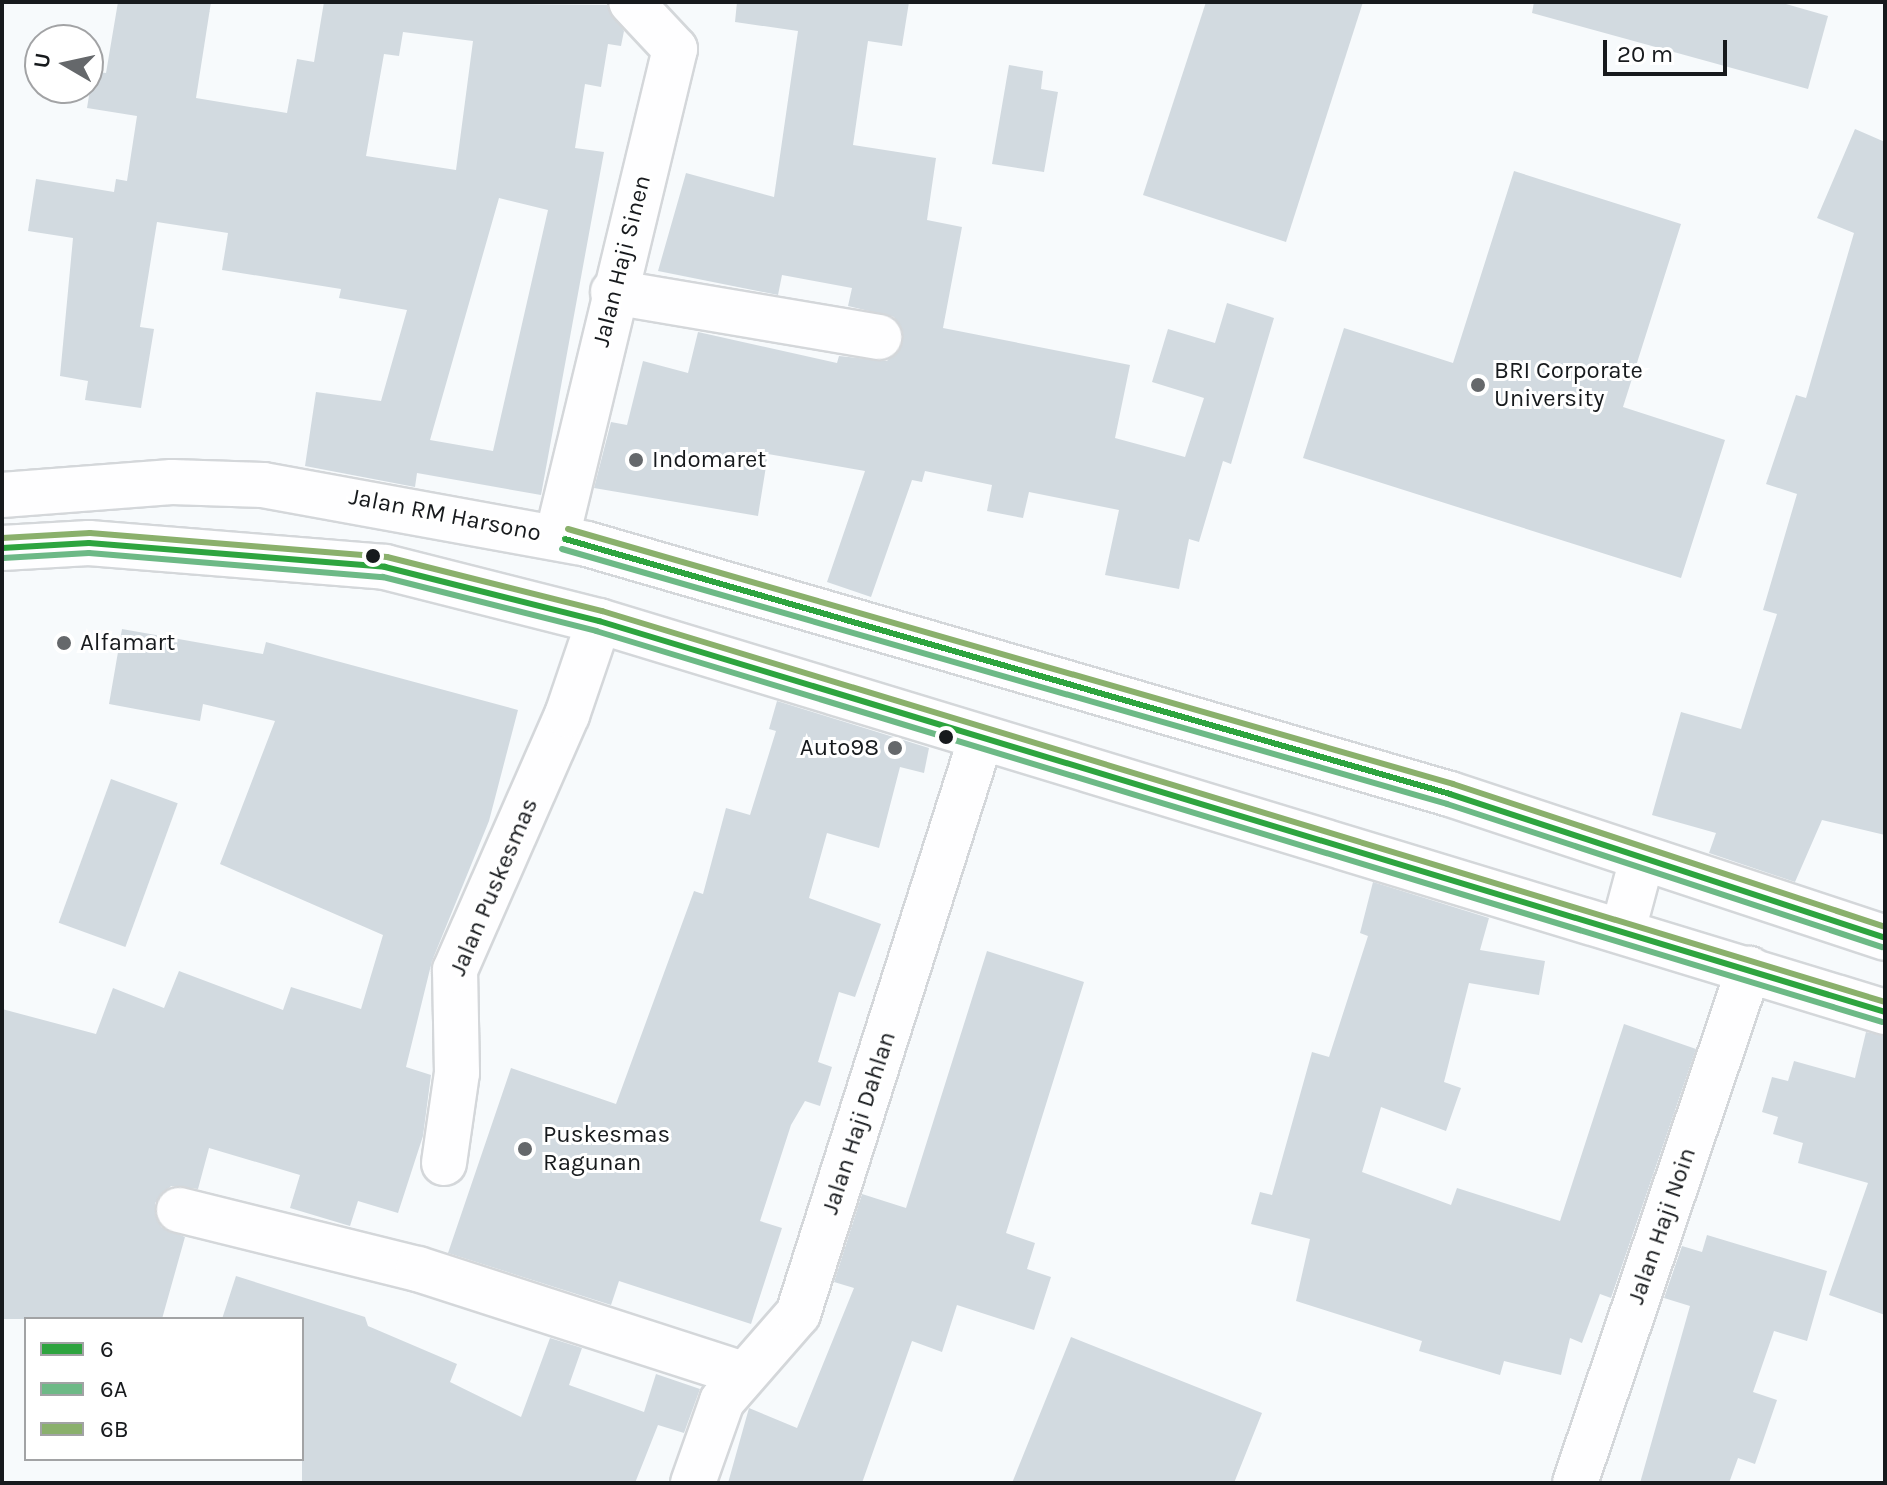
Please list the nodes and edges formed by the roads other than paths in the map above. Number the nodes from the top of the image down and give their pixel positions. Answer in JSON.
{"nodes":[{"id":1,"x":631,"y":2,"type":"edge"},
{"id":2,"x":682,"y":2,"type":"edge"},
{"id":3,"x":675,"y":49,"type":"junction"},
{"id":4,"x":613,"y":292,"type":"junction"},
{"id":5,"x":879,"y":337,"type":"dead end"},
{"id":6,"x":2,"y":495,"type":"edge"},
{"id":7,"x":557,"y":537,"type":"junction"},
{"id":8,"x":2,"y":548,"type":"edge"},
{"id":9,"x":599,"y":621,"type":"junction"},
{"id":10,"x":981,"y":738,"type":"junction"},
{"id":11,"x":1642,"y":859,"type":"junction"},
{"id":12,"x":1623,"y":930,"type":"junction"},
{"id":13,"x":1885,"y":938,"type":"edge"},
{"id":14,"x":1749,"y":969,"type":"junction"},
{"id":15,"x":1885,"y":1012,"type":"edge"},
{"id":16,"x":444,"y":1163,"type":"dead end"},
{"id":17,"x":179,"y":1210,"type":"dead end"},
{"id":18,"x":743,"y":1374,"type":"junction"},
{"id":19,"x":693,"y":1483,"type":"edge"},
{"id":20,"x":1575,"y":1483,"type":"edge"}],
"edges":[{"from":1,"to":3,"type":"main road"},
{"from":2,"to":3,"type":"main road","name":"Jalan Haji Sinen"},
{"from":3,"to":4,"type":"main road","name":"Jalan Haji Sinen"},
{"from":4,"to":5,"type":"main road"},
{"from":4,"to":7,"type":"main road","name":"Jalan Haji Sinen"},
{"from":6,"to":7,"type":"main road","name":"Jalan RM Harsono"},
{"from":7,"to":11,"type":"main road","name":"Jalan RM Harsono"},
{"from":8,"to":9,"type":"main road"},
{"from":9,"to":10,"type":"main road"},
{"from":9,"to":16,"type":"main road","name":"Jalan Puskesmas"},
{"from":10,"to":12,"type":"main road"},
{"from":10,"to":18,"type":"main road","name":"Jalan Haji Dahlan"},
{"from":11,"to":12,"type":"main road"},
{"from":11,"to":13,"type":"main road","name":"Jalan RM Harsono"},
{"from":12,"to":14,"type":"main road"},
{"from":14,"to":15,"type":"main road"},
{"from":14,"to":20,"type":"main road","name":"Jalan Haji Noin"},
{"from":17,"to":18,"type":"main road"},
{"from":18,"to":19,"type":"main road","name":"Jalan Haji Dahlan"}]}
